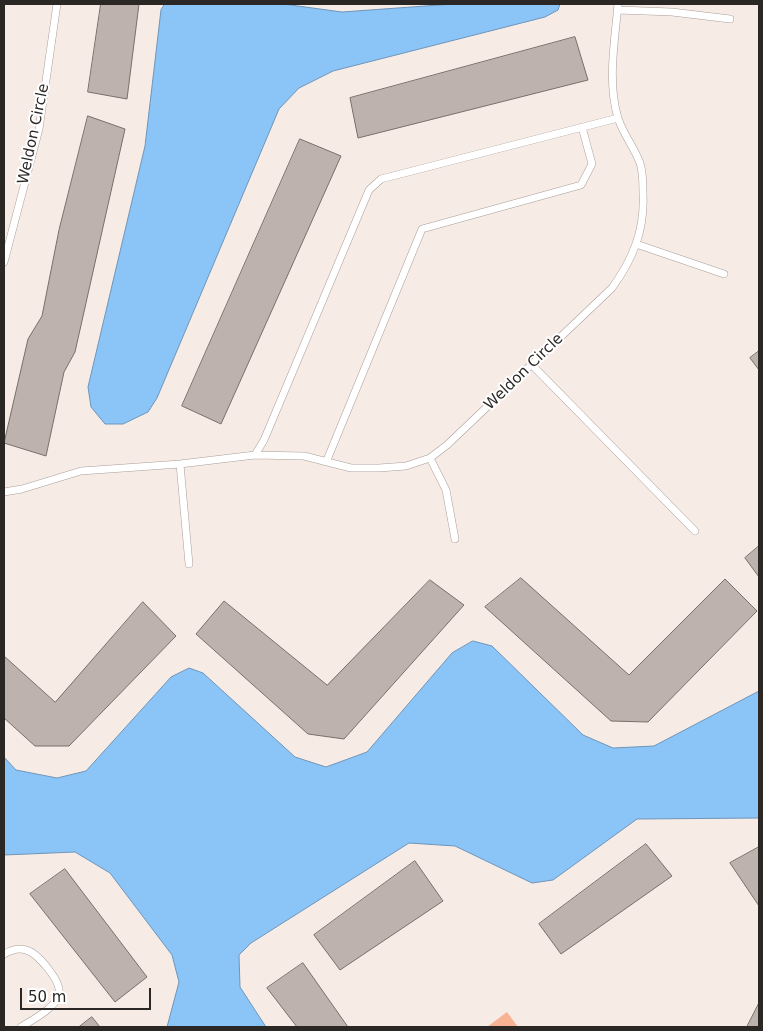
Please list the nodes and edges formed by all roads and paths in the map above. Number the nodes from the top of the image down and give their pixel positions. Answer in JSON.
{"nodes":[{"id":1,"x":58,"y":4,"type":"edge"},
{"id":2,"x":618,"y":7,"type":"edge"},
{"id":3,"x":730,"y":19,"type":"dead end"},
{"id":4,"x":618,"y":118,"type":"junction"},
{"id":5,"x":582,"y":127,"type":"junction"},
{"id":6,"x":636,"y":244,"type":"junction"},
{"id":7,"x":4,"y":262,"type":"edge"},
{"id":8,"x":724,"y":274,"type":"dead end"},
{"id":9,"x":532,"y":364,"type":"junction"},
{"id":10,"x":255,"y":455,"type":"junction"},
{"id":11,"x":430,"y":458,"type":"junction"},
{"id":12,"x":327,"y":460,"type":"junction"},
{"id":13,"x":180,"y":464,"type":"junction"},
{"id":14,"x":4,"y":492,"type":"edge"},
{"id":15,"x":695,"y":531,"type":"dead end"},
{"id":16,"x":455,"y":539,"type":"dead end"},
{"id":17,"x":189,"y":564,"type":"dead end"},
{"id":18,"x":4,"y":954,"type":"edge"},
{"id":19,"x":21,"y":1027,"type":"edge"}],
"edges":[{"from":1,"to":7,"type":"lane","name":"Weldon Circle"},
{"from":2,"to":3,"type":"lane"},
{"from":2,"to":4,"type":"lane","name":"Weldon Circle"},
{"from":4,"to":5,"type":"lane"},
{"from":4,"to":6,"type":"lane","name":"Weldon Circle"},
{"from":5,"to":10,"type":"lane"},
{"from":5,"to":12,"type":"lane"},
{"from":6,"to":8,"type":"lane"},
{"from":6,"to":9,"type":"lane","name":"Weldon Circle"},
{"from":9,"to":11,"type":"lane","name":"Weldon Circle"},
{"from":9,"to":15,"type":"lane"},
{"from":10,"to":12,"type":"lane","name":"Weldon Circle"},
{"from":10,"to":13,"type":"lane","name":"Weldon Circle"},
{"from":11,"to":12,"type":"lane","name":"Weldon Circle"},
{"from":11,"to":16,"type":"lane"},
{"from":13,"to":14,"type":"lane","name":"Weldon Circle"},
{"from":13,"to":17,"type":"lane"},
{"from":18,"to":19,"type":"lane"}]}
